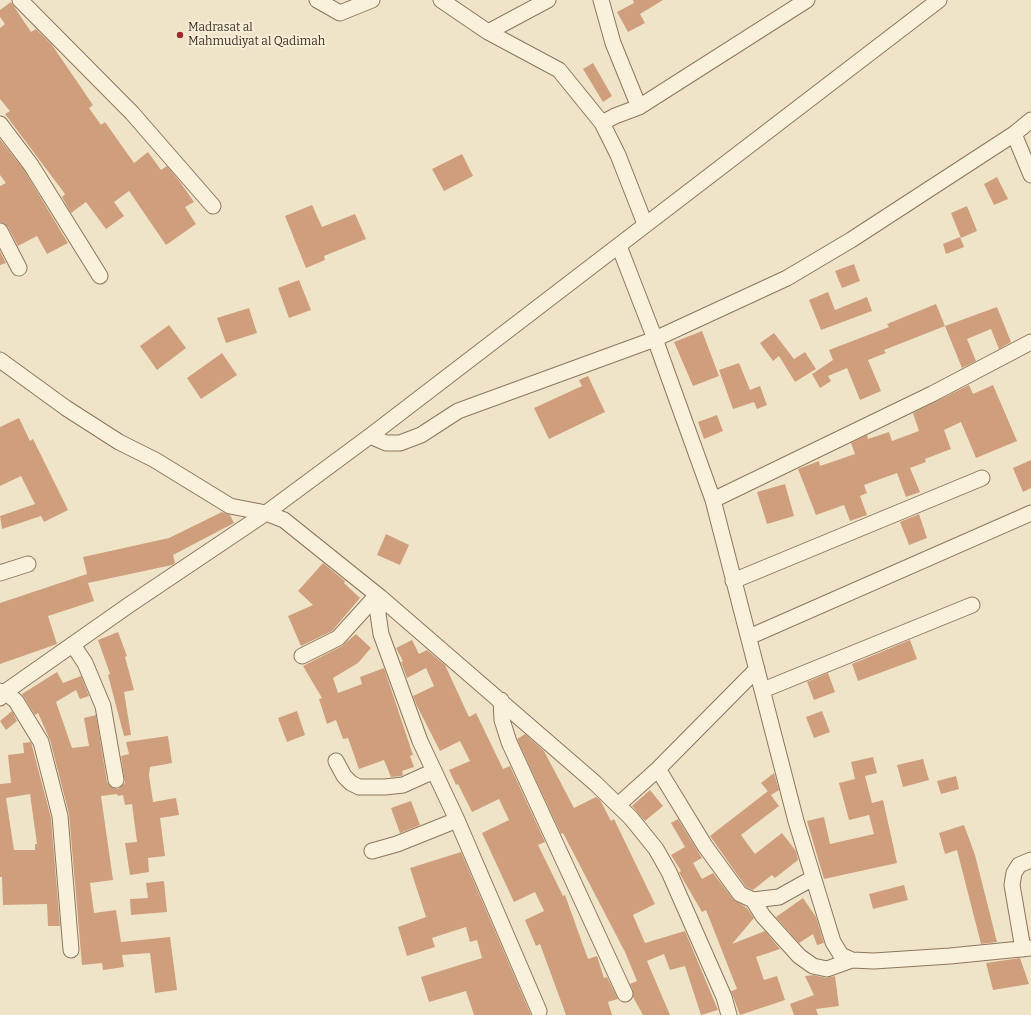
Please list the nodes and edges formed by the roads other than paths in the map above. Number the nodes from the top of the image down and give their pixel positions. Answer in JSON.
{"nodes":[{"id":1,"x":20,"y":0,"type":"edge"},
{"id":2,"x":317,"y":0,"type":"edge"},
{"id":3,"x":372,"y":0,"type":"edge"},
{"id":4,"x":441,"y":0,"type":"edge"},
{"id":5,"x":548,"y":0,"type":"edge"},
{"id":6,"x":601,"y":0,"type":"edge"},
{"id":7,"x":807,"y":0,"type":"edge"},
{"id":8,"x":939,"y":0,"type":"edge"},
{"id":9,"x":488,"y":32,"type":"junction"},
{"id":10,"x":639,"y":107,"type":"junction"},
{"id":11,"x":1031,"y":120,"type":"edge"},
{"id":12,"x":602,"y":123,"type":"junction"},
{"id":13,"x":0,"y":124,"type":"edge"},
{"id":14,"x":1014,"y":134,"type":"junction"},
{"id":15,"x":1031,"y":175,"type":"edge"},
{"id":16,"x":213,"y":206,"type":"dead end"},
{"id":17,"x":645,"y":224,"type":"junction"},
{"id":18,"x":0,"y":231,"type":"edge"},
{"id":19,"x":619,"y":246,"type":"junction"},
{"id":20,"x":19,"y":268,"type":"dead end"},
{"id":21,"x":100,"y":276,"type":"dead end"},
{"id":22,"x":655,"y":339,"type":"junction"},
{"id":23,"x":1031,"y":342,"type":"edge"},
{"id":24,"x":0,"y":360,"type":"edge"},
{"id":25,"x":370,"y":436,"type":"junction"},
{"id":26,"x":982,"y":478,"type":"dead end"},
{"id":27,"x":713,"y":500,"type":"junction"},
{"id":28,"x":1031,"y":512,"type":"edge"},
{"id":29,"x":266,"y":513,"type":"junction"},
{"id":30,"x":28,"y":564,"type":"dead end"},
{"id":31,"x":0,"y":573,"type":"edge"},
{"id":32,"x":733,"y":581,"type":"junction"},
{"id":33,"x":379,"y":596,"type":"junction"},
{"id":34,"x":972,"y":605,"type":"dead end"},
{"id":35,"x":749,"y":637,"type":"junction"},
{"id":36,"x":72,"y":645,"type":"junction"},
{"id":37,"x":302,"y":656,"type":"dead end"},
{"id":38,"x":758,"y":670,"type":"junction"},
{"id":39,"x":763,"y":690,"type":"junction"},
{"id":40,"x":2,"y":694,"type":"edge"},
{"id":41,"x":501,"y":700,"type":"junction"},
{"id":42,"x":336,"y":761,"type":"dead end"},
{"id":43,"x":658,"y":769,"type":"junction"},
{"id":44,"x":434,"y":770,"type":"junction"},
{"id":45,"x":116,"y":780,"type":"dead end"},
{"id":46,"x":618,"y":805,"type":"junction"},
{"id":47,"x":457,"y":820,"type":"junction"},
{"id":48,"x":372,"y":851,"type":"dead end"},
{"id":49,"x":1031,"y":860,"type":"edge"},
{"id":50,"x":813,"y":878,"type":"junction"},
{"id":51,"x":753,"y":900,"type":"junction"},
{"id":52,"x":1027,"y":949,"type":"edge"},
{"id":53,"x":71,"y":950,"type":"dead end"},
{"id":54,"x":852,"y":960,"type":"junction"},
{"id":55,"x":625,"y":994,"type":"dead end"},
{"id":56,"x":539,"y":1011,"type":"dead end"},
{"id":57,"x":729,"y":1015,"type":"edge"}],
"edges":[{"from":1,"to":16,"type":"street"},
{"from":2,"to":3,"type":"street"},
{"from":4,"to":9,"type":"street"},
{"from":5,"to":9,"type":"street"},
{"from":6,"to":10,"type":"street"},
{"from":7,"to":10,"type":"street"},
{"from":8,"to":17,"type":"street"},
{"from":9,"to":12,"type":"street"},
{"from":10,"to":12,"type":"street"},
{"from":11,"to":14,"type":"street"},
{"from":12,"to":17,"type":"street"},
{"from":13,"to":21,"type":"street"},
{"from":14,"to":15,"type":"street"},
{"from":14,"to":22,"type":"street"},
{"from":17,"to":19,"type":"street"},
{"from":18,"to":20,"type":"street"},
{"from":19,"to":22,"type":"street"},
{"from":19,"to":25,"type":"street"},
{"from":22,"to":25,"type":"street"},
{"from":22,"to":27,"type":"street"},
{"from":23,"to":27,"type":"street"},
{"from":24,"to":29,"type":"street"},
{"from":25,"to":29,"type":"street"},
{"from":26,"to":32,"type":"street"},
{"from":27,"to":32,"type":"street"},
{"from":28,"to":35,"type":"street"},
{"from":29,"to":33,"type":"street"},
{"from":29,"to":36,"type":"street"},
{"from":30,"to":31,"type":"street"},
{"from":32,"to":35,"type":"street"},
{"from":33,"to":37,"type":"street"},
{"from":33,"to":41,"type":"street"},
{"from":33,"to":44,"type":"street"},
{"from":34,"to":39,"type":"street"},
{"from":35,"to":38,"type":"street"},
{"from":36,"to":40,"type":"street"},
{"from":36,"to":45,"type":"street"},
{"from":38,"to":39,"type":"street"},
{"from":38,"to":43,"type":"street"},
{"from":39,"to":50,"type":"street"},
{"from":40,"to":53,"type":"street"},
{"from":41,"to":46,"type":"street"},
{"from":41,"to":55,"type":"street"},
{"from":42,"to":44,"type":"street"},
{"from":43,"to":46,"type":"street"},
{"from":43,"to":51,"type":"street"},
{"from":44,"to":47,"type":"street"},
{"from":46,"to":57,"type":"street"},
{"from":47,"to":48,"type":"street"},
{"from":47,"to":56,"type":"street"},
{"from":49,"to":52,"type":"street"},
{"from":50,"to":51,"type":"street"},
{"from":50,"to":54,"type":"street"},
{"from":51,"to":54,"type":"street"},
{"from":52,"to":54,"type":"street"}]}
